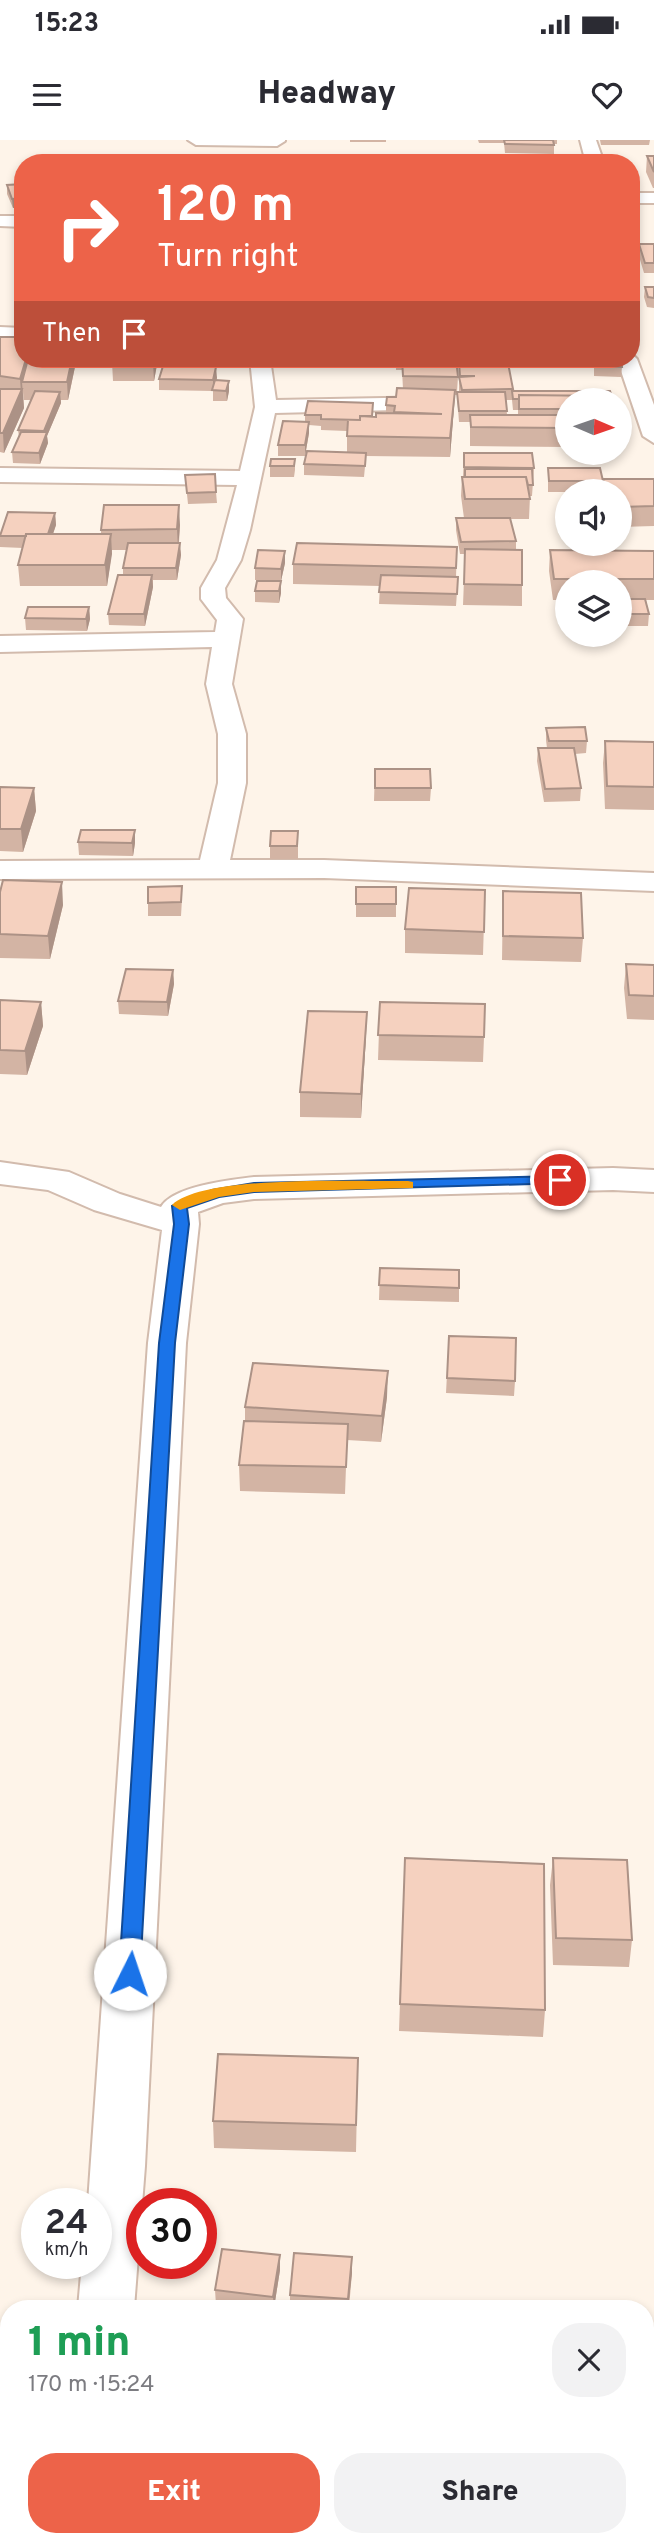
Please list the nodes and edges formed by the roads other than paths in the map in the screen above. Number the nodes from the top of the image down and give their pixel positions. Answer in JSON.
{"nodes":[{"id":1,"x":197,"y":140,"type":"edge"},
{"id":2,"x":277,"y":140,"type":"edge"},
{"id":3,"x":261,"y":368,"type":"edge"},
{"id":4,"x":630,"y":368,"type":"edge"},
{"id":5,"x":439,"y":403,"type":"edge"},
{"id":6,"x":266,"y":407,"type":"junction"},
{"id":7,"x":654,"y":436,"type":"edge"},
{"id":8,"x":0,"y":475,"type":"edge"},
{"id":9,"x":249,"y":478,"type":"junction"},
{"id":10,"x":227,"y":639,"type":"junction"},
{"id":11,"x":0,"y":644,"type":"edge"},
{"id":12,"x":0,"y":870,"type":"edge"},
{"id":13,"x":213,"y":870,"type":"junction"},
{"id":14,"x":654,"y":882,"type":"edge"},
{"id":15,"x":0,"y":1173,"type":"edge"},
{"id":16,"x":654,"y":1181,"type":"edge"},
{"id":17,"x":181,"y":1224,"type":"junction"},
{"id":18,"x":107,"y":2300,"type":"edge"}],
"edges":[{"from":1,"to":2,"type":"street"},
{"from":3,"to":6,"type":"street"},
{"from":4,"to":7,"type":"street"},
{"from":5,"to":6,"type":"street"},
{"from":6,"to":9,"type":"street"},
{"from":8,"to":9,"type":"street"},
{"from":9,"to":10,"type":"street"},
{"from":10,"to":11,"type":"street"},
{"from":10,"to":13,"type":"street"},
{"from":12,"to":13,"type":"street"},
{"from":13,"to":14,"type":"street"},
{"from":15,"to":17,"type":"street"},
{"from":16,"to":17,"type":"street"},
{"from":17,"to":18,"type":"street"}]}
